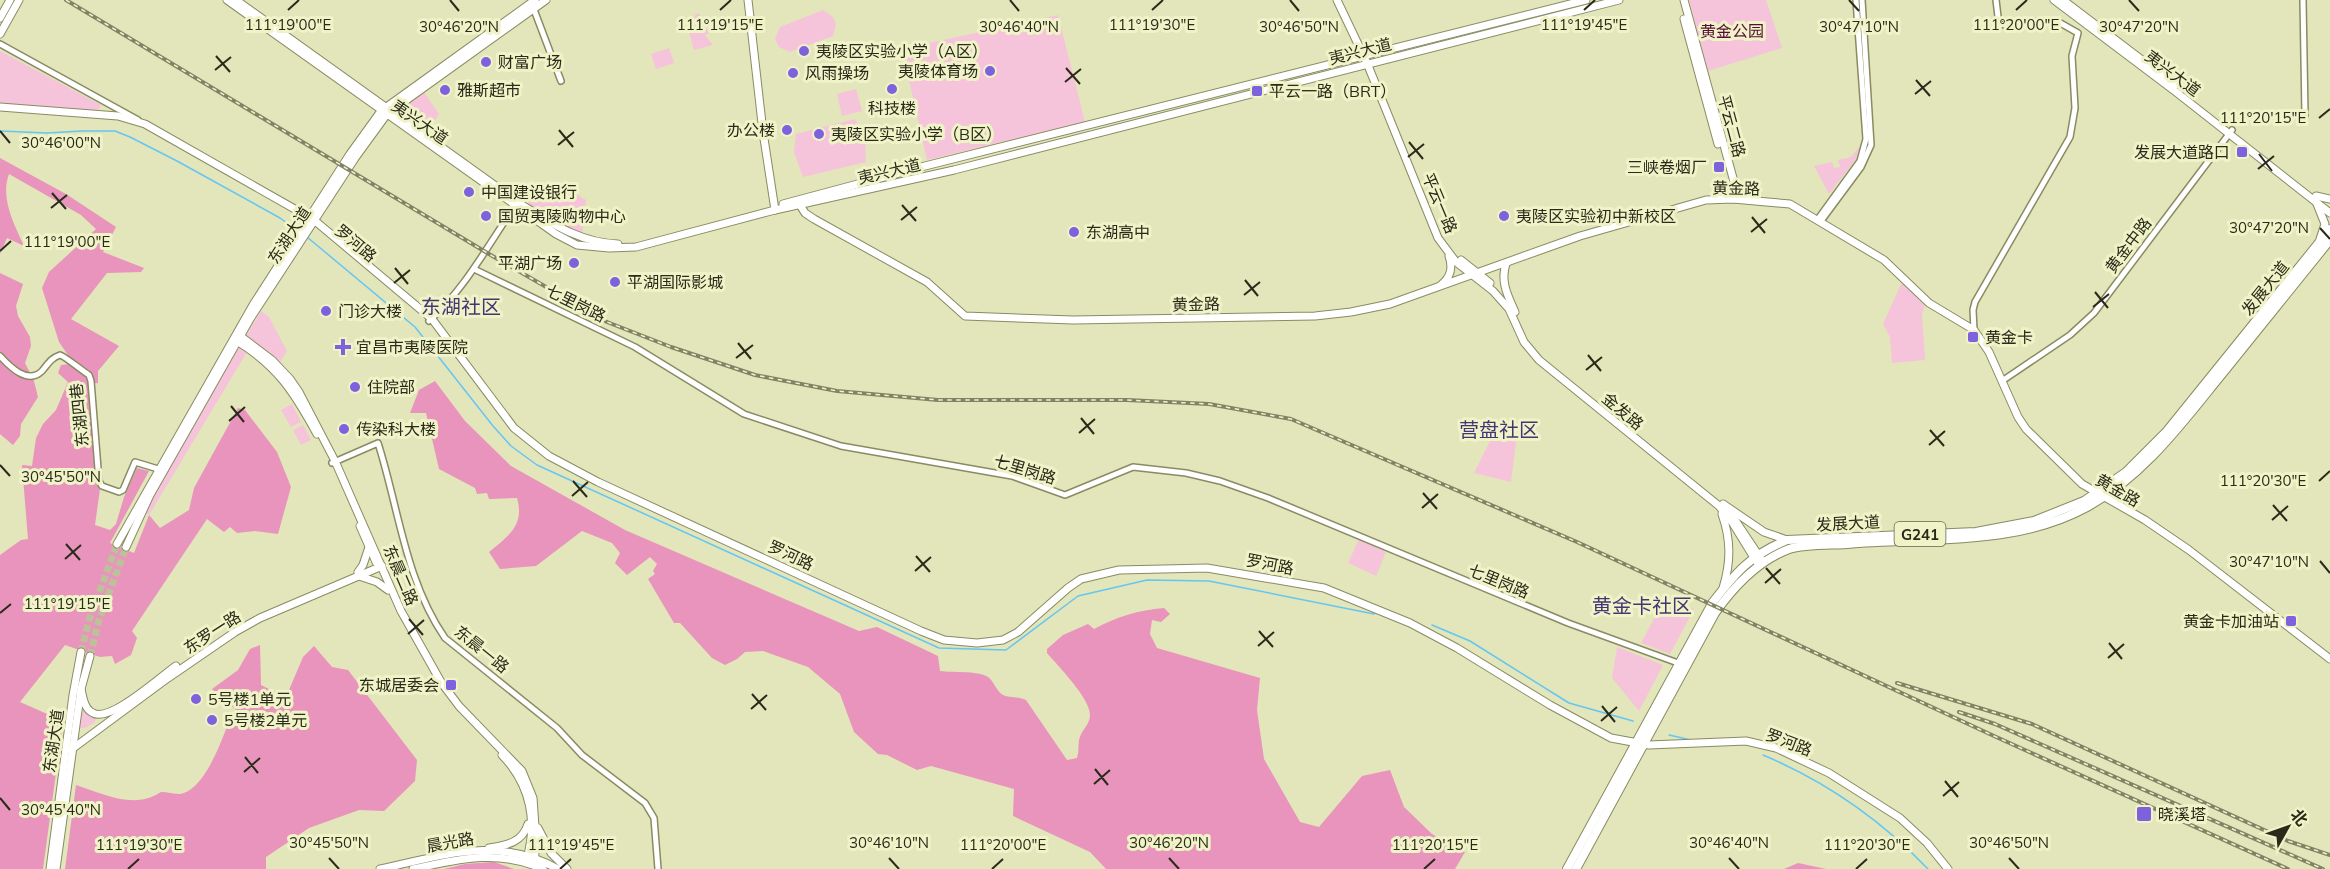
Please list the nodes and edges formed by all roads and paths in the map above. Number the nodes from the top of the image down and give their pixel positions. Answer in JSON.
{"nodes":[{"id":1,"x":10,"y":0,"type":"edge"},
{"id":2,"x":19,"y":0,"type":"edge"},
{"id":3,"x":227,"y":0,"type":"edge"},
{"id":4,"x":236,"y":0,"type":"edge"},
{"id":5,"x":546,"y":0,"type":"edge"},
{"id":6,"x":748,"y":0,"type":"edge"},
{"id":7,"x":1339,"y":0,"type":"edge"},
{"id":8,"x":1586,"y":0,"type":"edge"},
{"id":9,"x":1619,"y":0,"type":"edge"},
{"id":10,"x":1679,"y":0,"type":"edge"},
{"id":11,"x":1684,"y":0,"type":"edge"},
{"id":12,"x":1856,"y":0,"type":"edge"},
{"id":13,"x":1862,"y":0,"type":"edge"},
{"id":14,"x":1996,"y":0,"type":"edge"},
{"id":15,"x":2054,"y":0,"type":"edge"},
{"id":16,"x":2062,"y":0,"type":"edge"},
{"id":17,"x":2303,"y":0,"type":"edge"},
{"id":18,"x":533,"y":3,"type":"edge"},
{"id":19,"x":0,"y":18,"type":"edge"},
{"id":20,"x":0,"y":34,"type":"edge"},
{"id":21,"x":0,"y":44,"type":"edge"},
{"id":22,"x":1368,"y":59,"type":"junction"},
{"id":23,"x":561,"y":81,"type":"dead end"},
{"id":24,"x":101,"y":99,"type":"junction"},
{"id":25,"x":0,"y":109,"type":"edge"},
{"id":26,"x":386,"y":111,"type":"junction"},
{"id":27,"x":96,"y":114,"type":"junction"},
{"id":28,"x":2305,"y":115,"type":"dead end"},
{"id":29,"x":145,"y":124,"type":"junction"},
{"id":30,"x":2230,"y":132,"type":"junction"},
{"id":31,"x":2314,"y":198,"type":"junction"},
{"id":32,"x":1733,"y":199,"type":"junction"},
{"id":33,"x":2330,"y":200,"type":"edge"},
{"id":34,"x":800,"y":205,"type":"junction"},
{"id":35,"x":515,"y":206,"type":"junction"},
{"id":36,"x":775,"y":208,"type":"junction"},
{"id":37,"x":2330,"y":208,"type":"edge"},
{"id":38,"x":2330,"y":213,"type":"edge"},
{"id":39,"x":1820,"y":219,"type":"junction"},
{"id":40,"x":311,"y":221,"type":"junction"},
{"id":41,"x":2330,"y":229,"type":"edge"},
{"id":42,"x":2330,"y":240,"type":"edge"},
{"id":43,"x":2330,"y":245,"type":"edge"},
{"id":44,"x":2319,"y":248,"type":"junction"},
{"id":45,"x":1448,"y":253,"type":"junction"},
{"id":46,"x":1506,"y":264,"type":"junction"},
{"id":47,"x":474,"y":269,"type":"junction"},
{"id":48,"x":1475,"y":275,"type":"junction"},
{"id":49,"x":1437,"y":288,"type":"junction"},
{"id":50,"x":1515,"y":312,"type":"junction"},
{"id":51,"x":431,"y":320,"type":"junction"},
{"id":52,"x":1974,"y":328,"type":"junction"},
{"id":53,"x":237,"y":337,"type":"junction"},
{"id":54,"x":0,"y":356,"type":"edge"},
{"id":55,"x":2003,"y":380,"type":"junction"},
{"id":56,"x":334,"y":462,"type":"junction"},
{"id":57,"x":158,"y":470,"type":"junction"},
{"id":58,"x":2099,"y":494,"type":"junction"},
{"id":59,"x":1721,"y":505,"type":"junction"},
{"id":60,"x":1786,"y":540,"type":"junction"},
{"id":61,"x":117,"y":544,"type":"tunnel mouth"},
{"id":62,"x":126,"y":547,"type":"tunnel mouth"},
{"id":63,"x":369,"y":547,"type":"junction"},
{"id":64,"x":1756,"y":555,"type":"junction"},
{"id":65,"x":1761,"y":564,"type":"junction"},
{"id":66,"x":379,"y":565,"type":"junction"},
{"id":67,"x":358,"y":574,"type":"junction"},
{"id":68,"x":1723,"y":588,"type":"junction"},
{"id":69,"x":388,"y":590,"type":"junction"},
{"id":70,"x":81,"y":652,"type":"tunnel mouth"},
{"id":71,"x":90,"y":656,"type":"tunnel mouth"},
{"id":72,"x":2330,"y":659,"type":"edge"},
{"id":73,"x":1678,"y":663,"type":"junction"},
{"id":74,"x":81,"y":689,"type":"junction"},
{"id":75,"x":1639,"y":744,"type":"junction"},
{"id":76,"x":72,"y":749,"type":"junction"},
{"id":77,"x":532,"y":817,"type":"junction"},
{"id":78,"x":484,"y":849,"type":"junction"},
{"id":79,"x":531,"y":860,"type":"junction"},
{"id":80,"x":50,"y":869,"type":"edge"},
{"id":81,"x":56,"y":869,"type":"edge"},
{"id":82,"x":380,"y":869,"type":"edge"},
{"id":83,"x":413,"y":869,"type":"edge"},
{"id":84,"x":543,"y":869,"type":"edge"},
{"id":85,"x":558,"y":869,"type":"edge"},
{"id":86,"x":567,"y":869,"type":"edge"},
{"id":87,"x":658,"y":869,"type":"edge"},
{"id":88,"x":1567,"y":869,"type":"edge"},
{"id":89,"x":1576,"y":869,"type":"edge"},
{"id":90,"x":1948,"y":869,"type":"edge"}],
"edges":[{"from":1,"to":19,"type":"main road"},
{"from":2,"to":20,"type":"main road"},
{"from":3,"to":26,"type":"main road","name":"夷兴大道"},
{"from":4,"to":26,"type":"main road","name":"夷兴大道"},
{"from":5,"to":18,"type":"main road","name":"东湖大道"},
{"from":6,"to":36,"type":"main road"},
{"from":7,"to":22,"type":"main road","name":"平云一路"},
{"from":8,"to":22,"type":"main road","name":"夷兴大道"},
{"from":9,"to":22,"type":"main road","name":"夷兴大道"},
{"from":10,"to":32,"type":"main road","name":"平云二路"},
{"from":11,"to":32,"type":"main road","name":"平云二路"},
{"from":12,"to":39,"type":"street"},
{"from":13,"to":39,"type":"street"},
{"from":14,"to":52,"type":"street"},
{"from":15,"to":30,"type":"main road","name":"夷兴大道"},
{"from":16,"to":30,"type":"main road","name":"夷兴大道"},
{"from":17,"to":28,"type":"street"},
{"from":18,"to":23,"type":"street"},
{"from":18,"to":26,"type":"main road","name":"东湖大道"},
{"from":21,"to":24,"type":"street","name":"罗河路"},
{"from":22,"to":34,"type":"main road","name":"夷兴大道"},
{"from":22,"to":36,"type":"main road","name":"夷兴大道"},
{"from":22,"to":45,"type":"main road","name":"平云一路"},
{"from":22,"to":48,"type":"main road","name":"平云一路"},
{"from":24,"to":27,"type":"street"},
{"from":24,"to":29,"type":"street","name":"罗河路"},
{"from":25,"to":27,"type":"main road","name":"罗河路"},
{"from":25,"to":40,"type":"main road","name":"罗河路"},
{"from":26,"to":35,"type":"main road","name":"夷兴大道"},
{"from":26,"to":36,"type":"main road","name":"夷兴大道"},
{"from":26,"to":40,"type":"main road","name":"东湖大道"},
{"from":27,"to":29,"type":"main road","name":"罗河路"},
{"from":29,"to":40,"type":"main road","name":"罗河路"},
{"from":30,"to":31,"type":"main road","name":"夷兴大道"},
{"from":30,"to":55,"type":"street","name":"黄金中路"},
{"from":31,"to":33,"type":"main road"},
{"from":31,"to":37,"type":"main road","name":"夷兴大道"},
{"from":31,"to":38,"type":"main road","name":"夷兴大道"},
{"from":31,"to":44,"type":"main road"},
{"from":32,"to":39,"type":"main road","name":"黄金路"},
{"from":32,"to":46,"type":"main road","name":"黄金路"},
{"from":34,"to":36,"type":"main road","name":"夷兴大道"},
{"from":34,"to":49,"type":"main road","name":"黄金路"},
{"from":35,"to":36,"type":"main road","name":"夷兴大道"},
{"from":35,"to":47,"type":"street"},
{"from":39,"to":52,"type":"main road","name":"黄金路"},
{"from":40,"to":51,"type":"main road","name":"罗河路"},
{"from":40,"to":53,"type":"main road","name":"东湖大道"},
{"from":41,"to":44,"type":"highway","name":"发展大道","number":"G241"},
{"from":42,"to":44,"type":"highway","name":"发展大道","number":"G241"},
{"from":43,"to":44,"type":"main road"},
{"from":44,"to":58,"type":"highway","name":"发展大道","number":"G241"},
{"from":45,"to":48,"type":"main road","name":"平云一路"},
{"from":45,"to":49,"type":"main road"},
{"from":46,"to":48,"type":"main road","name":"黄金路"},
{"from":46,"to":50,"type":"main road"},
{"from":47,"to":51,"type":"street"},
{"from":47,"to":73,"type":"street","name":"七里岗路"},
{"from":48,"to":49,"type":"main road","name":"黄金路"},
{"from":48,"to":50,"type":"main road","name":"金发路"},
{"from":48,"to":59,"type":"main road","name":"金发路"},
{"from":50,"to":59,"type":"main road","name":"金发路"},
{"from":51,"to":75,"type":"main road","name":"罗河路"},
{"from":52,"to":55,"type":"main road","name":"黄金路"},
{"from":53,"to":56,"type":"main road","name":"东晨二路"},
{"from":53,"to":57,"type":"main road","name":"东湖大道"},
{"from":53,"to":62,"type":"main road","name":"东湖大道"},
{"from":54,"to":57,"type":"street","name":"东湖四巷"},
{"from":55,"to":58,"type":"main road","name":"黄金路"},
{"from":56,"to":63,"type":"main road","name":"东晨二路"},
{"from":56,"to":66,"type":"main road","name":"东晨二路"},
{"from":56,"to":87,"type":"street","name":"东晨一路"},
{"from":57,"to":61,"type":"main road","name":"东湖大道"},
{"from":58,"to":60,"type":"highway","name":"发展大道","number":"G241"},
{"from":58,"to":65,"type":"highway","name":"发展大道","number":"G241"},
{"from":58,"to":72,"type":"main road","name":"黄金路"},
{"from":59,"to":60,"type":"main road"},
{"from":59,"to":64,"type":"main road","name":"金发路"},
{"from":59,"to":68,"type":"main road"},
{"from":60,"to":64,"type":"highway","name":"发展大道","number":"G241"},
{"from":63,"to":66,"type":"main road","name":"东晨二路"},
{"from":63,"to":67,"type":"main road"},
{"from":64,"to":65,"type":"main road","name":"金发路"},
{"from":64,"to":68,"type":"highway","name":"发展大道","number":"G241"},
{"from":65,"to":75,"type":"highway","name":"发展大道","number":"G241"},
{"from":66,"to":67,"type":"main road","name":"东罗一路"},
{"from":66,"to":69,"type":"main road","name":"东晨二路"},
{"from":66,"to":77,"type":"main road","name":"东晨二路"},
{"from":67,"to":69,"type":"main road"},
{"from":67,"to":74,"type":"main road","name":"东罗一路"},
{"from":67,"to":76,"type":"main road","name":"东罗一路"},
{"from":68,"to":73,"type":"highway","name":"发展大道","number":"G241"},
{"from":69,"to":77,"type":"main road","name":"东晨二路"},
{"from":70,"to":80,"type":"main road","name":"东湖大道"},
{"from":71,"to":74,"type":"main road","name":"东湖大道"},
{"from":73,"to":75,"type":"highway","name":"发展大道","number":"G241"},
{"from":74,"to":76,"type":"main road","name":"东湖大道"},
{"from":75,"to":88,"type":"highway","name":"发展大道","number":"G241"},
{"from":75,"to":89,"type":"highway","name":"发展大道","number":"G241"},
{"from":75,"to":90,"type":"main road","name":"罗河路"},
{"from":76,"to":81,"type":"main road","name":"东湖大道"},
{"from":77,"to":78,"type":"main road"},
{"from":77,"to":79,"type":"main road","name":"东晨二路"},
{"from":77,"to":86,"type":"main road"},
{"from":78,"to":79,"type":"main road","name":"晨光路"},
{"from":78,"to":82,"type":"main road","name":"晨光路"},
{"from":79,"to":83,"type":"main road","name":"晨光路"},
{"from":79,"to":84,"type":"main road","name":"晨光路"},
{"from":79,"to":85,"type":"main road","name":"晨光路"}]}
